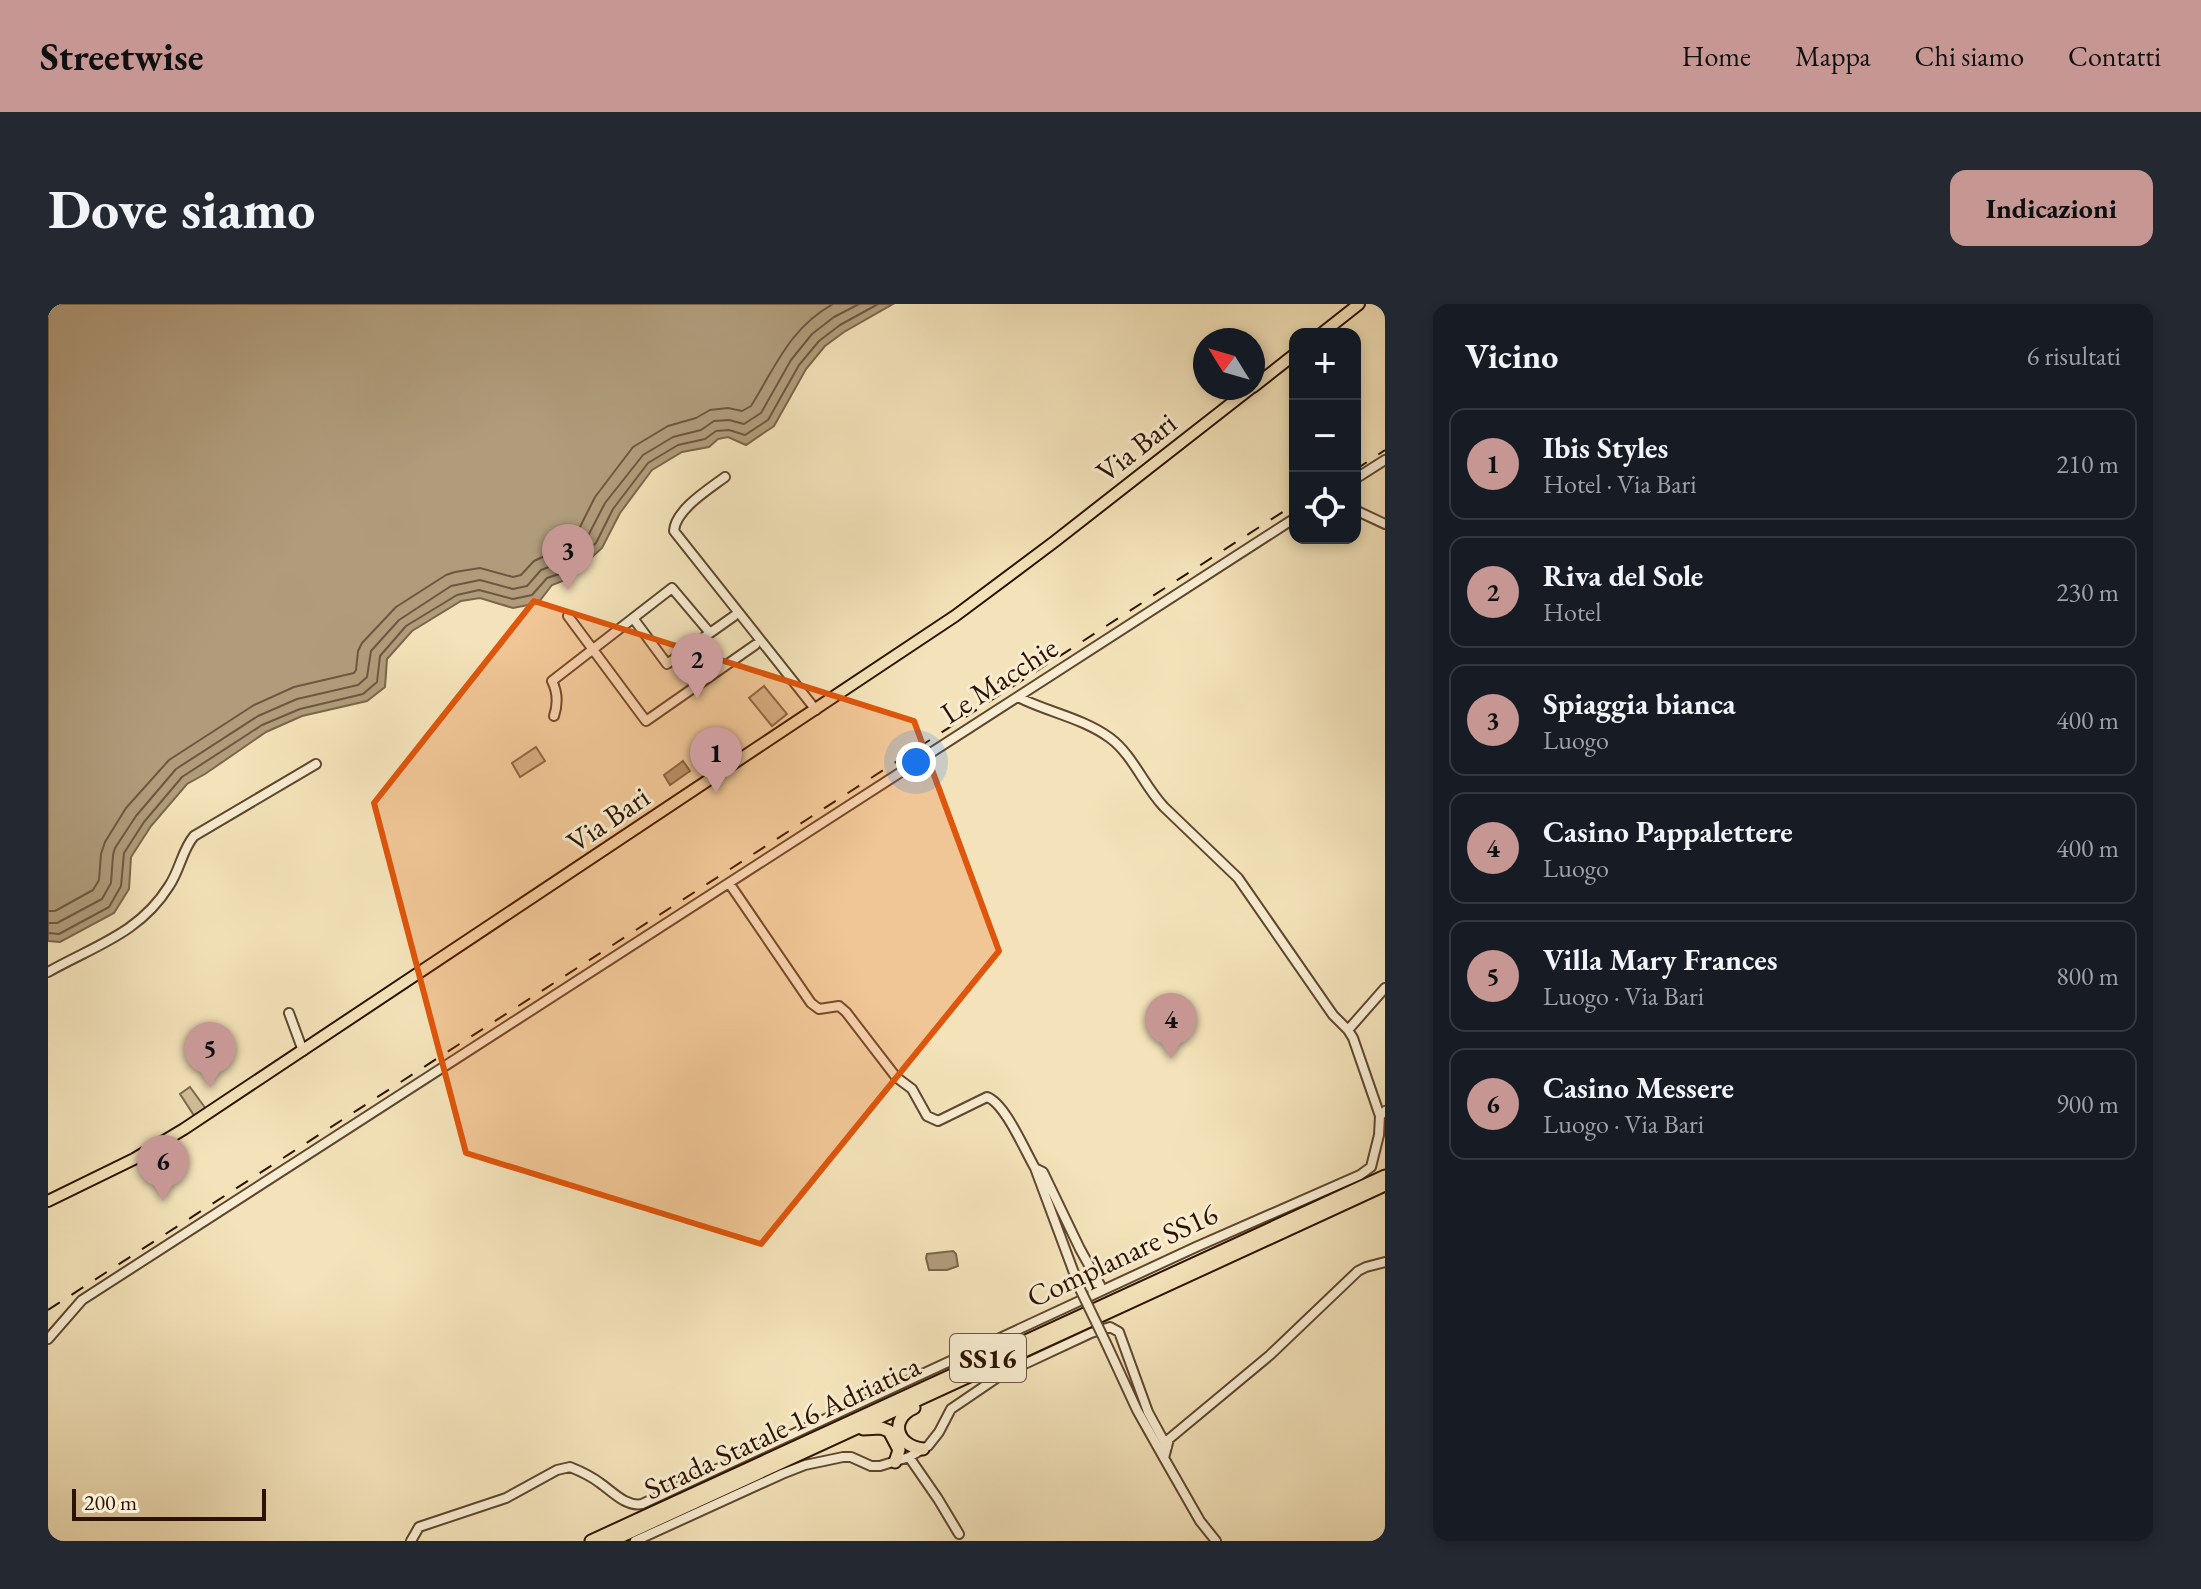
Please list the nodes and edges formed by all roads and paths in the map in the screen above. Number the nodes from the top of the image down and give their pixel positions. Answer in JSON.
{"nodes":[{"id":1,"x":1359,"y":304,"type":"edge"},
{"id":2,"x":1329,"y":328,"type":"edge"},
{"id":3,"x":1289,"y":359,"type":"edge"},
{"id":4,"x":1265,"y":377,"type":"edge"},
{"id":5,"x":1235,"y":400,"type":"edge"},
{"id":6,"x":1385,"y":460,"type":"edge"},
{"id":7,"x":1361,"y":475,"type":"edge"},
{"id":8,"x":725,"y":477,"type":"dead end"},
{"id":9,"x":1361,"y":513,"type":"edge"},
{"id":10,"x":1289,"y":522,"type":"edge"},
{"id":11,"x":1385,"y":524,"type":"edge"},
{"id":12,"x":568,"y":616,"type":"dead end"},
{"id":13,"x":734,"y":616,"type":"dead end"},
{"id":14,"x":633,"y":618,"type":"junction"},
{"id":15,"x":710,"y":633,"type":"junction"},
{"id":16,"x":755,"y":645,"type":"dead end"},
{"id":17,"x":592,"y":650,"type":"junction"},
{"id":18,"x":683,"y":653,"type":"junction"},
{"id":19,"x":703,"y":680,"type":"junction"},
{"id":20,"x":1018,"y":697,"type":"junction"},
{"id":21,"x":816,"y":710,"type":"junction"},
{"id":22,"x":554,"y":716,"type":"dead end"},
{"id":23,"x":316,"y":764,"type":"dead end"},
{"id":24,"x":729,"y":883,"type":"junction"},
{"id":25,"x":48,"y":972,"type":"edge"},
{"id":26,"x":1385,"y":988,"type":"edge"},
{"id":27,"x":289,"y":1013,"type":"dead end"},
{"id":28,"x":1348,"y":1030,"type":"junction"},
{"id":29,"x":303,"y":1051,"type":"junction"},
{"id":30,"x":1382,"y":1113,"type":"edge"},
{"id":31,"x":1035,"y":1168,"type":"junction"},
{"id":32,"x":1385,"y":1176,"type":"edge"},
{"id":33,"x":1385,"y":1185,"type":"edge"},
{"id":34,"x":48,"y":1201,"type":"edge"},
{"id":35,"x":1385,"y":1262,"type":"edge"},
{"id":36,"x":1097,"y":1292,"type":"junction"},
{"id":37,"x":48,"y":1339,"type":"edge"},
{"id":38,"x":931,"y":1394,"type":"junction"},
{"id":39,"x":1153,"y":1421,"type":"junction"},
{"id":40,"x":1179,"y":1429,"type":"junction"},
{"id":41,"x":851,"y":1431,"type":"junction"},
{"id":42,"x":1167,"y":1447,"type":"junction"},
{"id":43,"x":923,"y":1449,"type":"joint"},
{"id":44,"x":903,"y":1454,"type":"junction"},
{"id":45,"x":1164,"y":1458,"type":"junction"},
{"id":46,"x":959,"y":1534,"type":"dead end"},
{"id":47,"x":411,"y":1541,"type":"edge"},
{"id":48,"x":591,"y":1541,"type":"edge"},
{"id":49,"x":611,"y":1541,"type":"edge"},
{"id":50,"x":635,"y":1541,"type":"edge"},
{"id":51,"x":1216,"y":1541,"type":"edge"}],
"edges":[{"from":1,"to":2,"type":"main road"},
{"from":3,"to":4,"type":"main road","name":"Via Bari"},
{"from":5,"to":21,"type":"main road","name":"Via Bari"},
{"from":6,"to":7,"type":"street"},
{"from":8,"to":21,"type":"street"},
{"from":9,"to":11,"type":"street"},
{"from":10,"to":20,"type":"street","name":"Le Macchie"},
{"from":12,"to":17,"type":"street"},
{"from":13,"to":15,"type":"street"},
{"from":14,"to":15,"type":"street"},
{"from":14,"to":17,"type":"street"},
{"from":14,"to":18,"type":"street"},
{"from":15,"to":18,"type":"street"},
{"from":16,"to":19,"type":"street"},
{"from":17,"to":19,"type":"street"},
{"from":17,"to":22,"type":"street"},
{"from":18,"to":19,"type":"street"},
{"from":20,"to":24,"type":"street","name":"Le Macchie"},
{"from":20,"to":28,"type":"street"},
{"from":21,"to":29,"type":"main road","name":"Via Bari"},
{"from":23,"to":25,"type":"street"},
{"from":24,"to":31,"type":"street"},
{"from":24,"to":37,"type":"street","name":"Le Macchie"},
{"from":26,"to":28,"type":"street"},
{"from":27,"to":29,"type":"street"},
{"from":28,"to":30,"type":"street"},
{"from":29,"to":34,"type":"main road","name":"Via Bari"},
{"from":30,"to":36,"type":"street","name":"Complanare SS16"},
{"from":31,"to":36,"type":"street"},
{"from":31,"to":45,"type":"street","bridge":true},
{"from":32,"to":48,"type":"highway","name":"Strada Statale 16 Adriatica","number":"SS16"},
{"from":33,"to":38,"type":"highway","name":"Strada Statale 16 Adriatica","number":"SS16"},
{"from":35,"to":40,"type":"street"},
{"from":36,"to":47,"type":"street","name":"Complanare SS16"},
{"from":38,"to":41,"type":"highway","name":"Strada Statale 16 Adriatica","number":"SS16"},
{"from":38,"to":44,"type":"highway"},
{"from":39,"to":40,"type":"street"},
{"from":39,"to":42,"type":"street"},
{"from":39,"to":43,"type":"street"},
{"from":40,"to":42,"type":"street"},
{"from":41,"to":44,"type":"highway"},
{"from":41,"to":49,"type":"highway","name":"Strada Statale 16 Adriatica","number":"SS16"},
{"from":42,"to":45,"type":"street"},
{"from":43,"to":44,"type":"highway"},
{"from":44,"to":46,"type":"street"},
{"from":44,"to":50,"type":"street"},
{"from":45,"to":51,"type":"street"}]}
